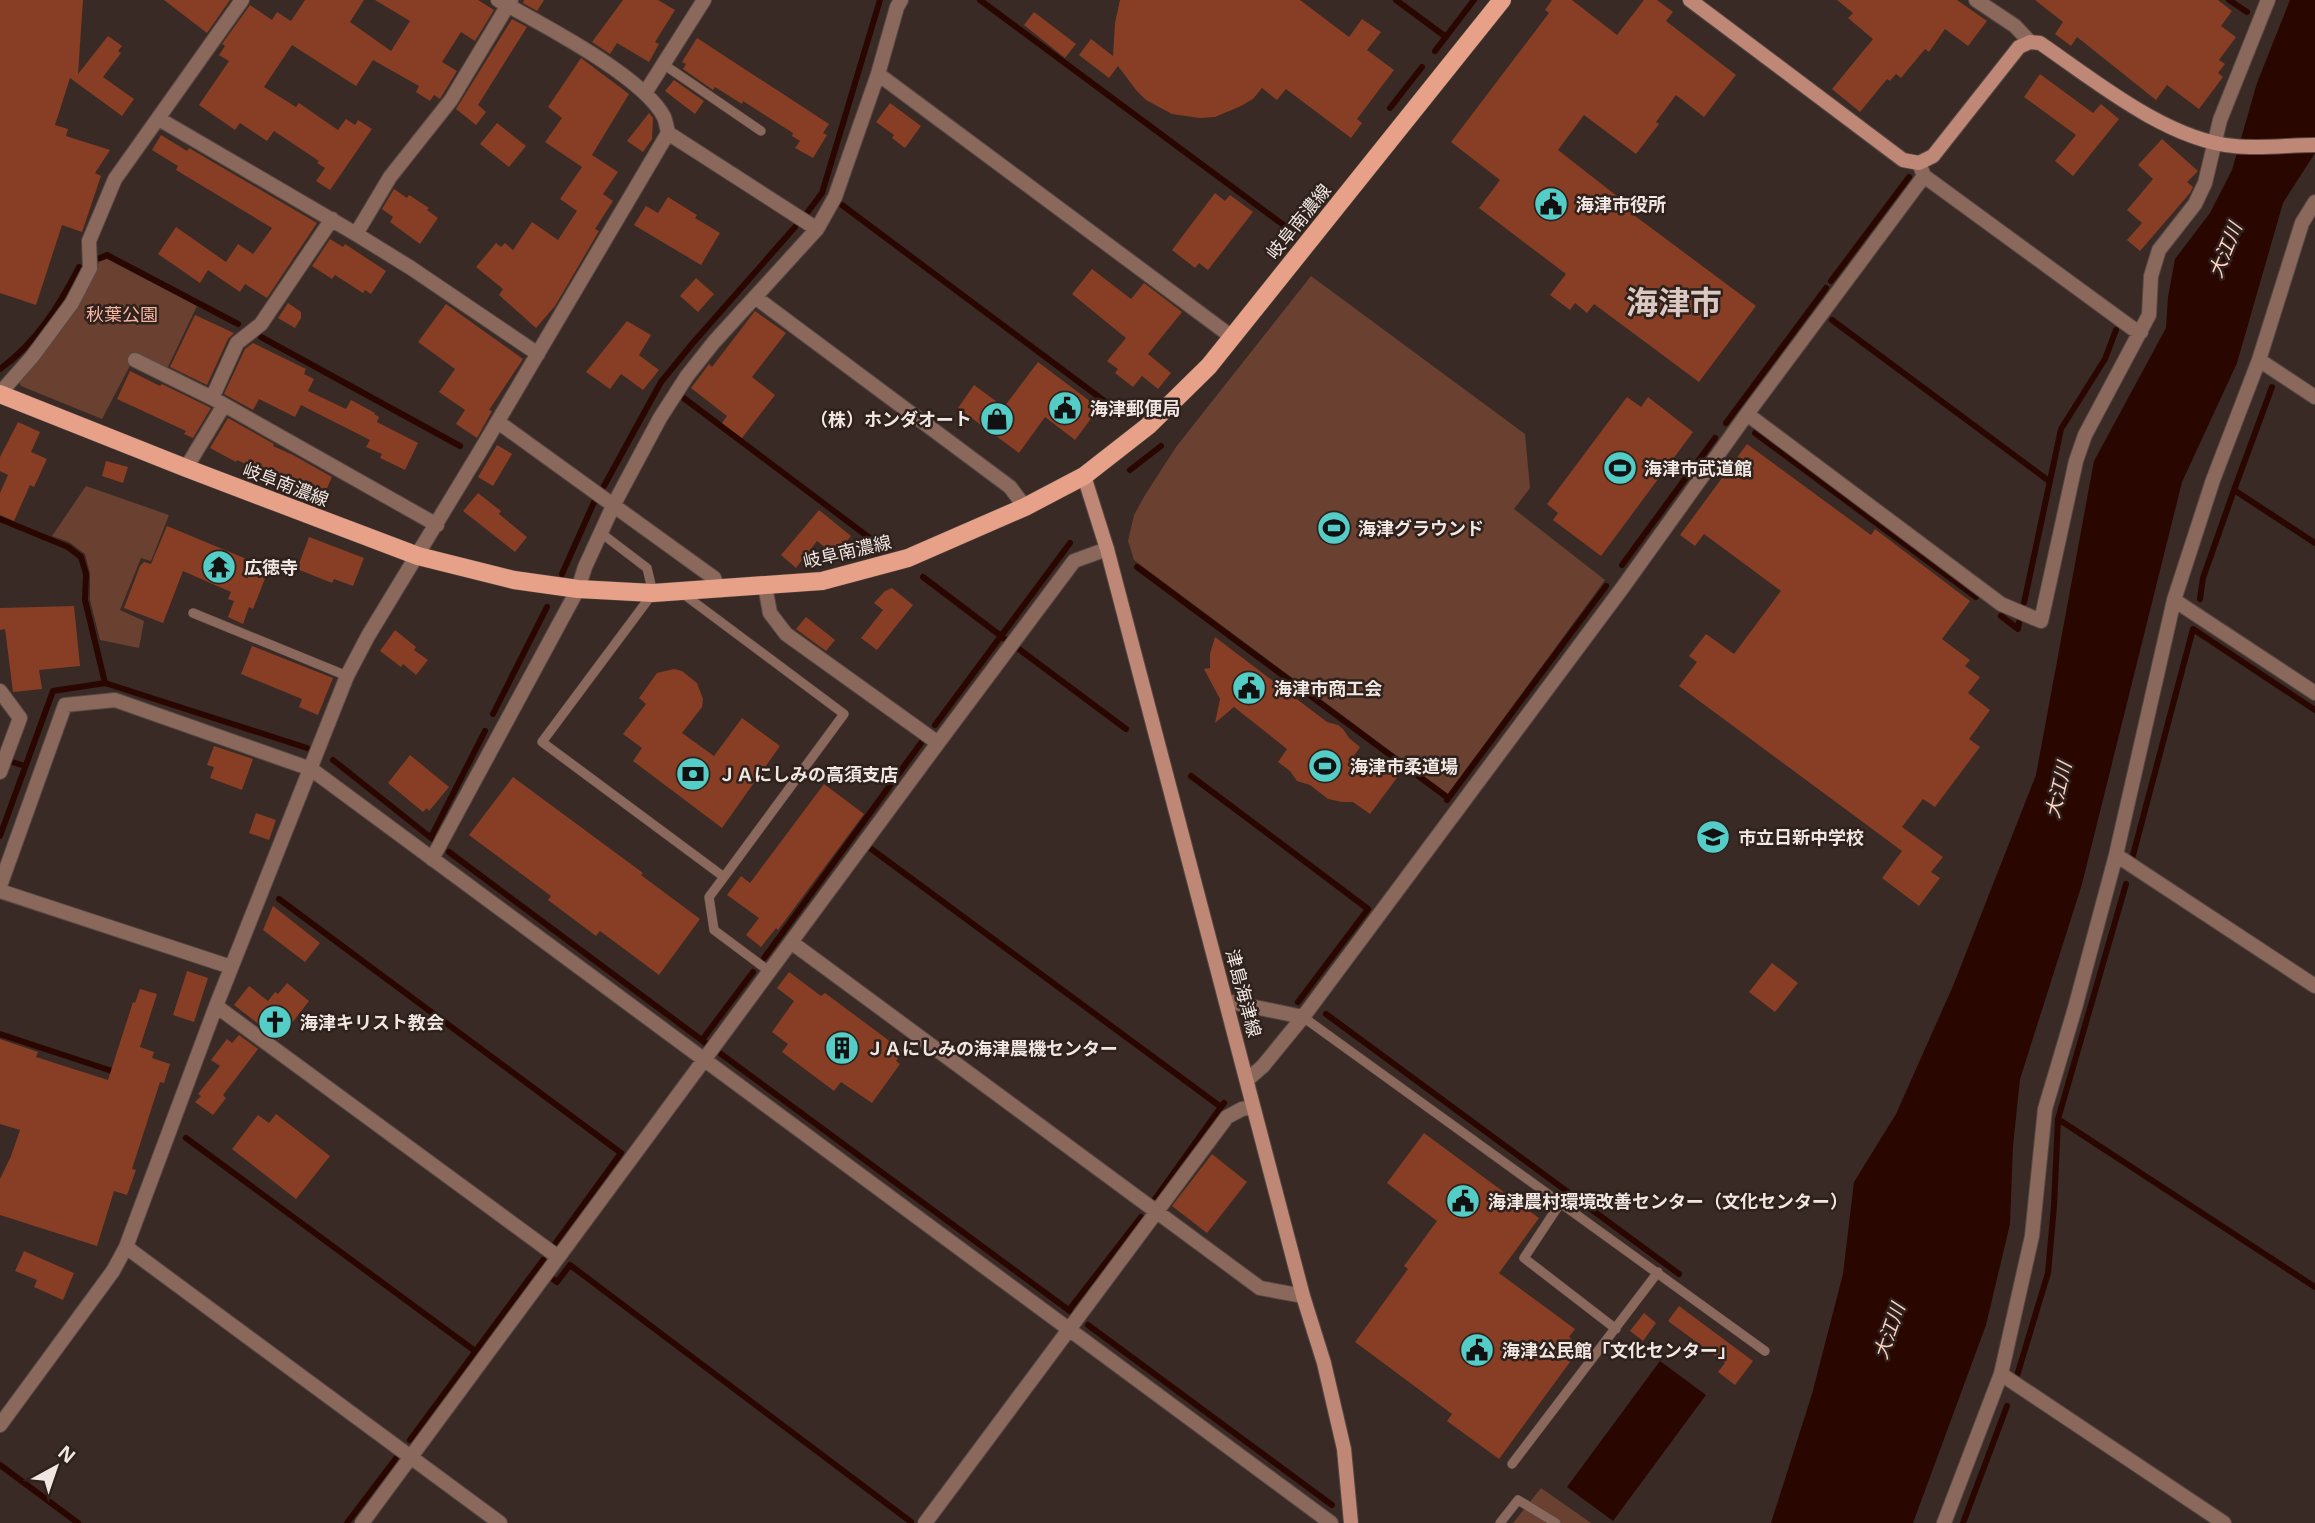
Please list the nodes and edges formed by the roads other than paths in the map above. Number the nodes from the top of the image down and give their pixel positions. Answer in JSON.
{"nodes":[{"id":1,"x":242,"y":0,"type":"edge"},
{"id":2,"x":704,"y":0,"type":"edge"},
{"id":3,"x":901,"y":0,"type":"edge"},
{"id":4,"x":1502,"y":0,"type":"edge"},
{"id":5,"x":1690,"y":0,"type":"edge"},
{"id":6,"x":1976,"y":0,"type":"edge"},
{"id":7,"x":2268,"y":0,"type":"edge"},
{"id":8,"x":506,"y":2,"type":"edge"},
{"id":9,"x":2030,"y":42,"type":"junction"},
{"id":10,"x":663,"y":64,"type":"junction"},
{"id":11,"x":878,"y":74,"type":"junction"},
{"id":12,"x":645,"y":93,"type":"junction"},
{"id":13,"x":159,"y":119,"type":"junction"},
{"id":14,"x":761,"y":131,"type":"dead end"},
{"id":15,"x":668,"y":133,"type":"junction"},
{"id":16,"x":2213,"y":142,"type":"junction"},
{"id":17,"x":2315,"y":145,"type":"edge"},
{"id":18,"x":1921,"y":169,"type":"junction"},
{"id":19,"x":2315,"y":202,"type":"edge"},
{"id":20,"x":332,"y":219,"type":"junction"},
{"id":21,"x":817,"y":229,"type":"junction"},
{"id":22,"x":356,"y":234,"type":"junction"},
{"id":23,"x":755,"y":297,"type":"junction"},
{"id":24,"x":2141,"y":332,"type":"junction"},
{"id":25,"x":1232,"y":337,"type":"junction"},
{"id":26,"x":538,"y":354,"type":"junction"},
{"id":27,"x":135,"y":360,"type":"dead end"},
{"id":28,"x":2259,"y":360,"type":"junction"},
{"id":29,"x":0,"y":393,"type":"edge"},
{"id":30,"x":2315,"y":397,"type":"edge"},
{"id":31,"x":218,"y":401,"type":"junction"},
{"id":32,"x":1747,"y":414,"type":"junction"},
{"id":33,"x":498,"y":422,"type":"junction"},
{"id":34,"x":186,"y":468,"type":"junction"},
{"id":35,"x":1084,"y":476,"type":"junction"},
{"id":36,"x":614,"y":504,"type":"junction"},
{"id":37,"x":1025,"y":507,"type":"junction"},
{"id":38,"x":436,"y":525,"type":"junction"},
{"id":39,"x":601,"y":533,"type":"junction"},
{"id":40,"x":1107,"y":549,"type":"junction"},
{"id":41,"x":418,"y":556,"type":"junction"},
{"id":42,"x":765,"y":586,"type":"junction"},
{"id":43,"x":578,"y":589,"type":"junction"},
{"id":44,"x":719,"y":590,"type":"junction"},
{"id":45,"x":680,"y":592,"type":"junction"},
{"id":46,"x":653,"y":593,"type":"junction"},
{"id":47,"x":2174,"y":600,"type":"junction"},
{"id":48,"x":193,"y":613,"type":"dead end"},
{"id":49,"x":347,"y":676,"type":"junction"},
{"id":50,"x":0,"y":691,"type":"edge"},
{"id":51,"x":2315,"y":693,"type":"edge"},
{"id":52,"x":938,"y":743,"type":"junction"},
{"id":53,"x":311,"y":769,"type":"junction"},
{"id":54,"x":0,"y":772,"type":"edge"},
{"id":55,"x":2116,"y":855,"type":"junction"},
{"id":56,"x":432,"y":859,"type":"junction"},
{"id":57,"x":724,"y":877,"type":"junction"},
{"id":58,"x":0,"y":889,"type":"edge"},
{"id":59,"x":791,"y":942,"type":"junction"},
{"id":60,"x":231,"y":967,"type":"junction"},
{"id":61,"x":769,"y":971,"type":"junction"},
{"id":62,"x":2315,"y":986,"type":"edge"},
{"id":63,"x":1226,"y":1001,"type":"junction"},
{"id":64,"x":216,"y":1006,"type":"junction"},
{"id":65,"x":1303,"y":1017,"type":"junction"},
{"id":66,"x":704,"y":1059,"type":"junction"},
{"id":67,"x":1247,"y":1080,"type":"junction"},
{"id":68,"x":1253,"y":1107,"type":"junction"},
{"id":69,"x":1561,"y":1202,"type":"junction"},
{"id":70,"x":1156,"y":1212,"type":"junction"},
{"id":71,"x":126,"y":1247,"type":"junction"},
{"id":72,"x":558,"y":1257,"type":"junction"},
{"id":73,"x":1658,"y":1272,"type":"junction"},
{"id":74,"x":1303,"y":1296,"type":"junction"},
{"id":75,"x":1069,"y":1329,"type":"junction"},
{"id":76,"x":1616,"y":1329,"type":"junction"},
{"id":77,"x":1765,"y":1351,"type":"dead end"},
{"id":78,"x":2001,"y":1374,"type":"junction"},
{"id":79,"x":0,"y":1425,"type":"edge"},
{"id":80,"x":410,"y":1457,"type":"junction"},
{"id":81,"x":1511,"y":1464,"type":"dead end"},
{"id":82,"x":362,"y":1523,"type":"edge"},
{"id":83,"x":500,"y":1523,"type":"edge"},
{"id":84,"x":925,"y":1523,"type":"edge"},
{"id":85,"x":1331,"y":1523,"type":"edge"},
{"id":86,"x":1350,"y":1523,"type":"edge"},
{"id":87,"x":1500,"y":1523,"type":"edge"},
{"id":88,"x":1556,"y":1523,"type":"edge"},
{"id":89,"x":1944,"y":1523,"type":"edge"},
{"id":90,"x":2224,"y":1523,"type":"edge"}],
"edges":[{"from":1,"to":13,"type":"street"},
{"from":2,"to":10,"type":"street"},
{"from":3,"to":11,"type":"street"},
{"from":4,"to":25,"type":"main road","name":"岐阜南濃線"},
{"from":5,"to":18,"type":"main road"},
{"from":6,"to":9,"type":"street"},
{"from":7,"to":16,"type":"street"},
{"from":8,"to":12,"type":"street"},
{"from":8,"to":22,"type":"street"},
{"from":9,"to":16,"type":"main road"},
{"from":9,"to":18,"type":"main road"},
{"from":10,"to":12,"type":"street"},
{"from":10,"to":14,"type":"lane"},
{"from":11,"to":21,"type":"street"},
{"from":11,"to":25,"type":"street"},
{"from":12,"to":15,"type":"street"},
{"from":13,"to":20,"type":"street"},
{"from":13,"to":29,"type":"street"},
{"from":15,"to":21,"type":"street"},
{"from":15,"to":26,"type":"street"},
{"from":16,"to":17,"type":"main road"},
{"from":16,"to":24,"type":"street"},
{"from":18,"to":24,"type":"street"},
{"from":18,"to":32,"type":"street"},
{"from":19,"to":28,"type":"street"},
{"from":20,"to":22,"type":"street"},
{"from":20,"to":31,"type":"street"},
{"from":21,"to":23,"type":"street"},
{"from":22,"to":26,"type":"street"},
{"from":23,"to":36,"type":"street"},
{"from":23,"to":37,"type":"street"},
{"from":24,"to":32,"type":"street"},
{"from":25,"to":35,"type":"main road","name":"岐阜南濃線"},
{"from":26,"to":33,"type":"street"},
{"from":27,"to":31,"type":"street"},
{"from":28,"to":30,"type":"street"},
{"from":28,"to":47,"type":"street"},
{"from":29,"to":34,"type":"main road","name":"岐阜南濃線"},
{"from":31,"to":34,"type":"street"},
{"from":31,"to":38,"type":"street"},
{"from":32,"to":65,"type":"street"},
{"from":33,"to":36,"type":"street"},
{"from":33,"to":38,"type":"street"},
{"from":34,"to":41,"type":"main road","name":"岐阜南濃線"},
{"from":35,"to":37,"type":"main road","name":"岐阜南濃線"},
{"from":35,"to":40,"type":"main road","name":"津島海津線"},
{"from":36,"to":39,"type":"street"},
{"from":36,"to":44,"type":"street"},
{"from":37,"to":42,"type":"main road","name":"岐阜南濃線"},
{"from":38,"to":41,"type":"street"},
{"from":39,"to":43,"type":"street"},
{"from":39,"to":46,"type":"lane"},
{"from":40,"to":52,"type":"street"},
{"from":40,"to":63,"type":"main road","name":"津島海津線"},
{"from":41,"to":43,"type":"main road","name":"岐阜南濃線"},
{"from":41,"to":49,"type":"street"},
{"from":42,"to":44,"type":"main road","name":"岐阜南濃線"},
{"from":42,"to":52,"type":"street"},
{"from":43,"to":46,"type":"main road","name":"岐阜南濃線"},
{"from":43,"to":56,"type":"street"},
{"from":44,"to":45,"type":"main road","name":"岐阜南濃線"},
{"from":45,"to":46,"type":"main road","name":"岐阜南濃線"},
{"from":45,"to":57,"type":"lane"},
{"from":46,"to":57,"type":"lane"},
{"from":47,"to":51,"type":"street"},
{"from":47,"to":55,"type":"street"},
{"from":48,"to":49,"type":"lane"},
{"from":49,"to":53,"type":"street"},
{"from":50,"to":54,"type":"street"},
{"from":52,"to":59,"type":"street"},
{"from":53,"to":56,"type":"street"},
{"from":53,"to":58,"type":"street"},
{"from":53,"to":60,"type":"street"},
{"from":55,"to":62,"type":"street"},
{"from":55,"to":78,"type":"street"},
{"from":56,"to":66,"type":"street"},
{"from":57,"to":61,"type":"lane"},
{"from":58,"to":60,"type":"street"},
{"from":59,"to":61,"type":"street"},
{"from":59,"to":70,"type":"street"},
{"from":60,"to":64,"type":"street"},
{"from":61,"to":66,"type":"street"},
{"from":63,"to":65,"type":"street"},
{"from":63,"to":67,"type":"main road","name":"津島海津線"},
{"from":64,"to":71,"type":"street"},
{"from":64,"to":72,"type":"street"},
{"from":65,"to":67,"type":"street"},
{"from":65,"to":69,"type":"lane"},
{"from":66,"to":72,"type":"street"},
{"from":66,"to":75,"type":"street"},
{"from":67,"to":68,"type":"main road","name":"津島海津線"},
{"from":68,"to":70,"type":"street"},
{"from":68,"to":74,"type":"main road","name":"津島海津線"},
{"from":69,"to":73,"type":"lane"},
{"from":69,"to":76,"type":"lane"},
{"from":70,"to":74,"type":"street"},
{"from":70,"to":75,"type":"street"},
{"from":71,"to":79,"type":"street"},
{"from":71,"to":80,"type":"street"},
{"from":72,"to":80,"type":"street"},
{"from":73,"to":76,"type":"lane"},
{"from":73,"to":77,"type":"lane"},
{"from":74,"to":86,"type":"main road","name":"津島海津線"},
{"from":75,"to":84,"type":"street"},
{"from":75,"to":85,"type":"street"},
{"from":76,"to":81,"type":"lane"},
{"from":78,"to":89,"type":"street"},
{"from":78,"to":90,"type":"street"},
{"from":80,"to":82,"type":"street"},
{"from":80,"to":83,"type":"street"},
{"from":87,"to":88,"type":"lane"}]}
